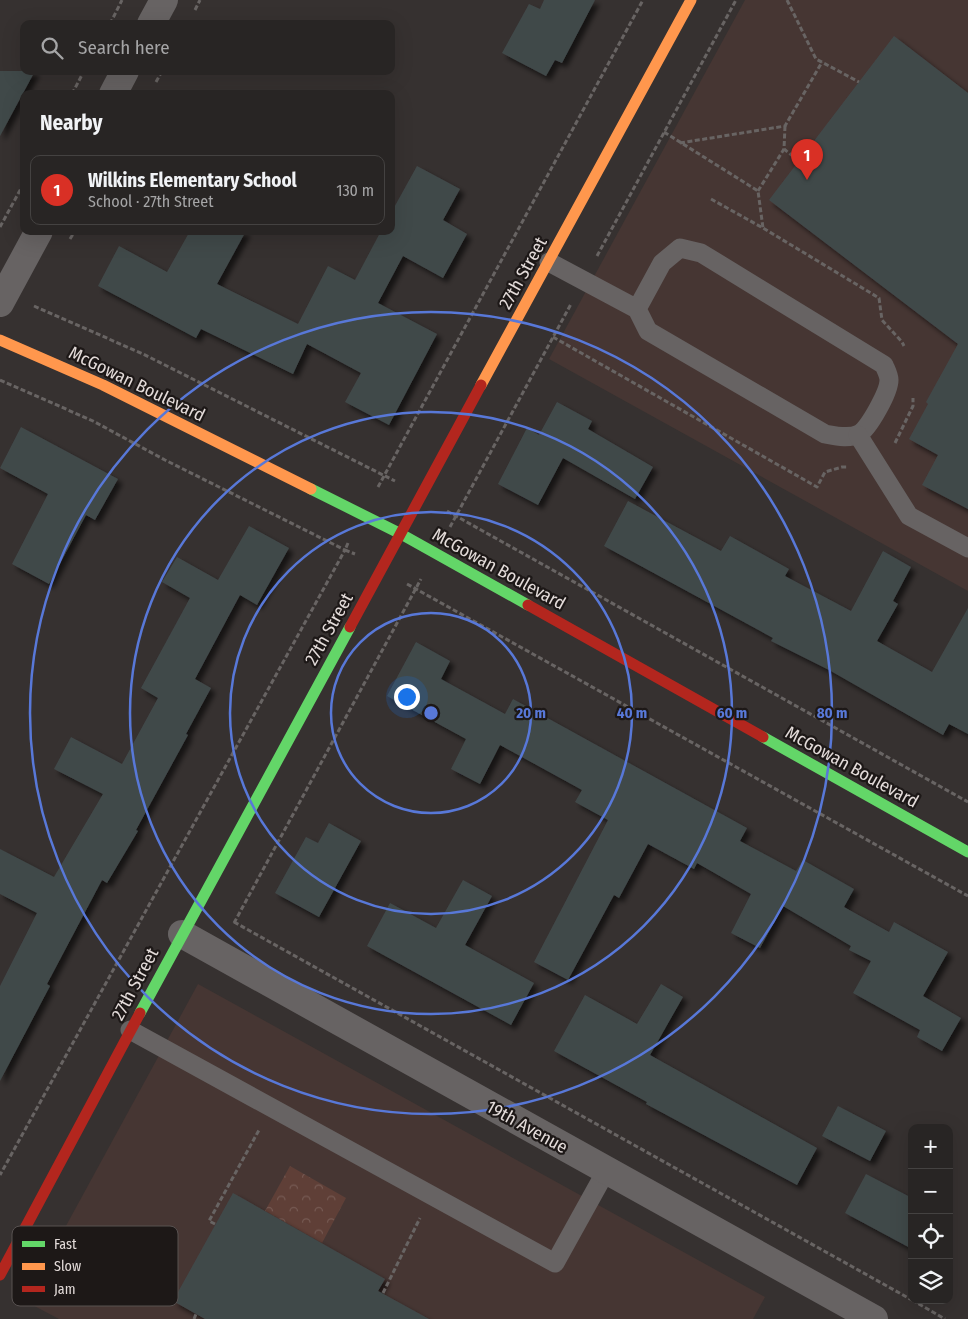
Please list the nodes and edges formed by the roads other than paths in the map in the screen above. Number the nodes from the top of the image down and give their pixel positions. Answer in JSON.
{"nodes":[{"id":1,"x":164,"y":0,"type":"edge"},
{"id":2,"x":691,"y":0,"type":"edge"},
{"id":3,"x":153,"y":20,"type":"edge"},
{"id":4,"x":123,"y":75,"type":"edge"},
{"id":5,"x":115,"y":90,"type":"edge"},
{"id":6,"x":37,"y":235,"type":"edge"},
{"id":7,"x":549,"y":262,"type":"junction"},
{"id":8,"x":0,"y":303,"type":"edge"},
{"id":9,"x":637,"y":309,"type":"junction"},
{"id":10,"x":0,"y":340,"type":"edge"},
{"id":11,"x":858,"y":435,"type":"junction"},
{"id":12,"x":401,"y":534,"type":"junction"},
{"id":13,"x":968,"y":548,"type":"edge"},
{"id":14,"x":968,"y":852,"type":"edge"},
{"id":15,"x":182,"y":934,"type":"junction"},
{"id":16,"x":130,"y":1030,"type":"junction"},
{"id":17,"x":606,"y":1171,"type":"junction"},
{"id":18,"x":26,"y":1226,"type":"edge"},
{"id":19,"x":12,"y":1252,"type":"edge"},
{"id":20,"x":0,"y":1275,"type":"edge"},
{"id":21,"x":874,"y":1319,"type":"edge"}],
"edges":[{"from":1,"to":3,"type":"street"},
{"from":2,"to":7,"type":"street","name":"27th Street"},
{"from":4,"to":5,"type":"street"},
{"from":6,"to":8,"type":"street"},
{"from":7,"to":9,"type":"lane"},
{"from":7,"to":12,"type":"street","name":"27th Street"},
{"from":9,"to":11,"type":"lane"},
{"from":9,"to":11,"type":"lane"},
{"from":10,"to":12,"type":"street","name":"McGowan Boulevard"},
{"from":11,"to":13,"type":"lane"},
{"from":12,"to":14,"type":"street","name":"McGowan Boulevard"},
{"from":12,"to":15,"type":"street","name":"27th Street"},
{"from":15,"to":16,"type":"street","name":"27th Street"},
{"from":15,"to":17,"type":"street","name":"19th Avenue"},
{"from":16,"to":17,"type":"lane"},
{"from":16,"to":18,"type":"street","name":"27th Street"},
{"from":17,"to":21,"type":"street","name":"19th Avenue"},
{"from":19,"to":20,"type":"street","name":"27th Street"}]}
